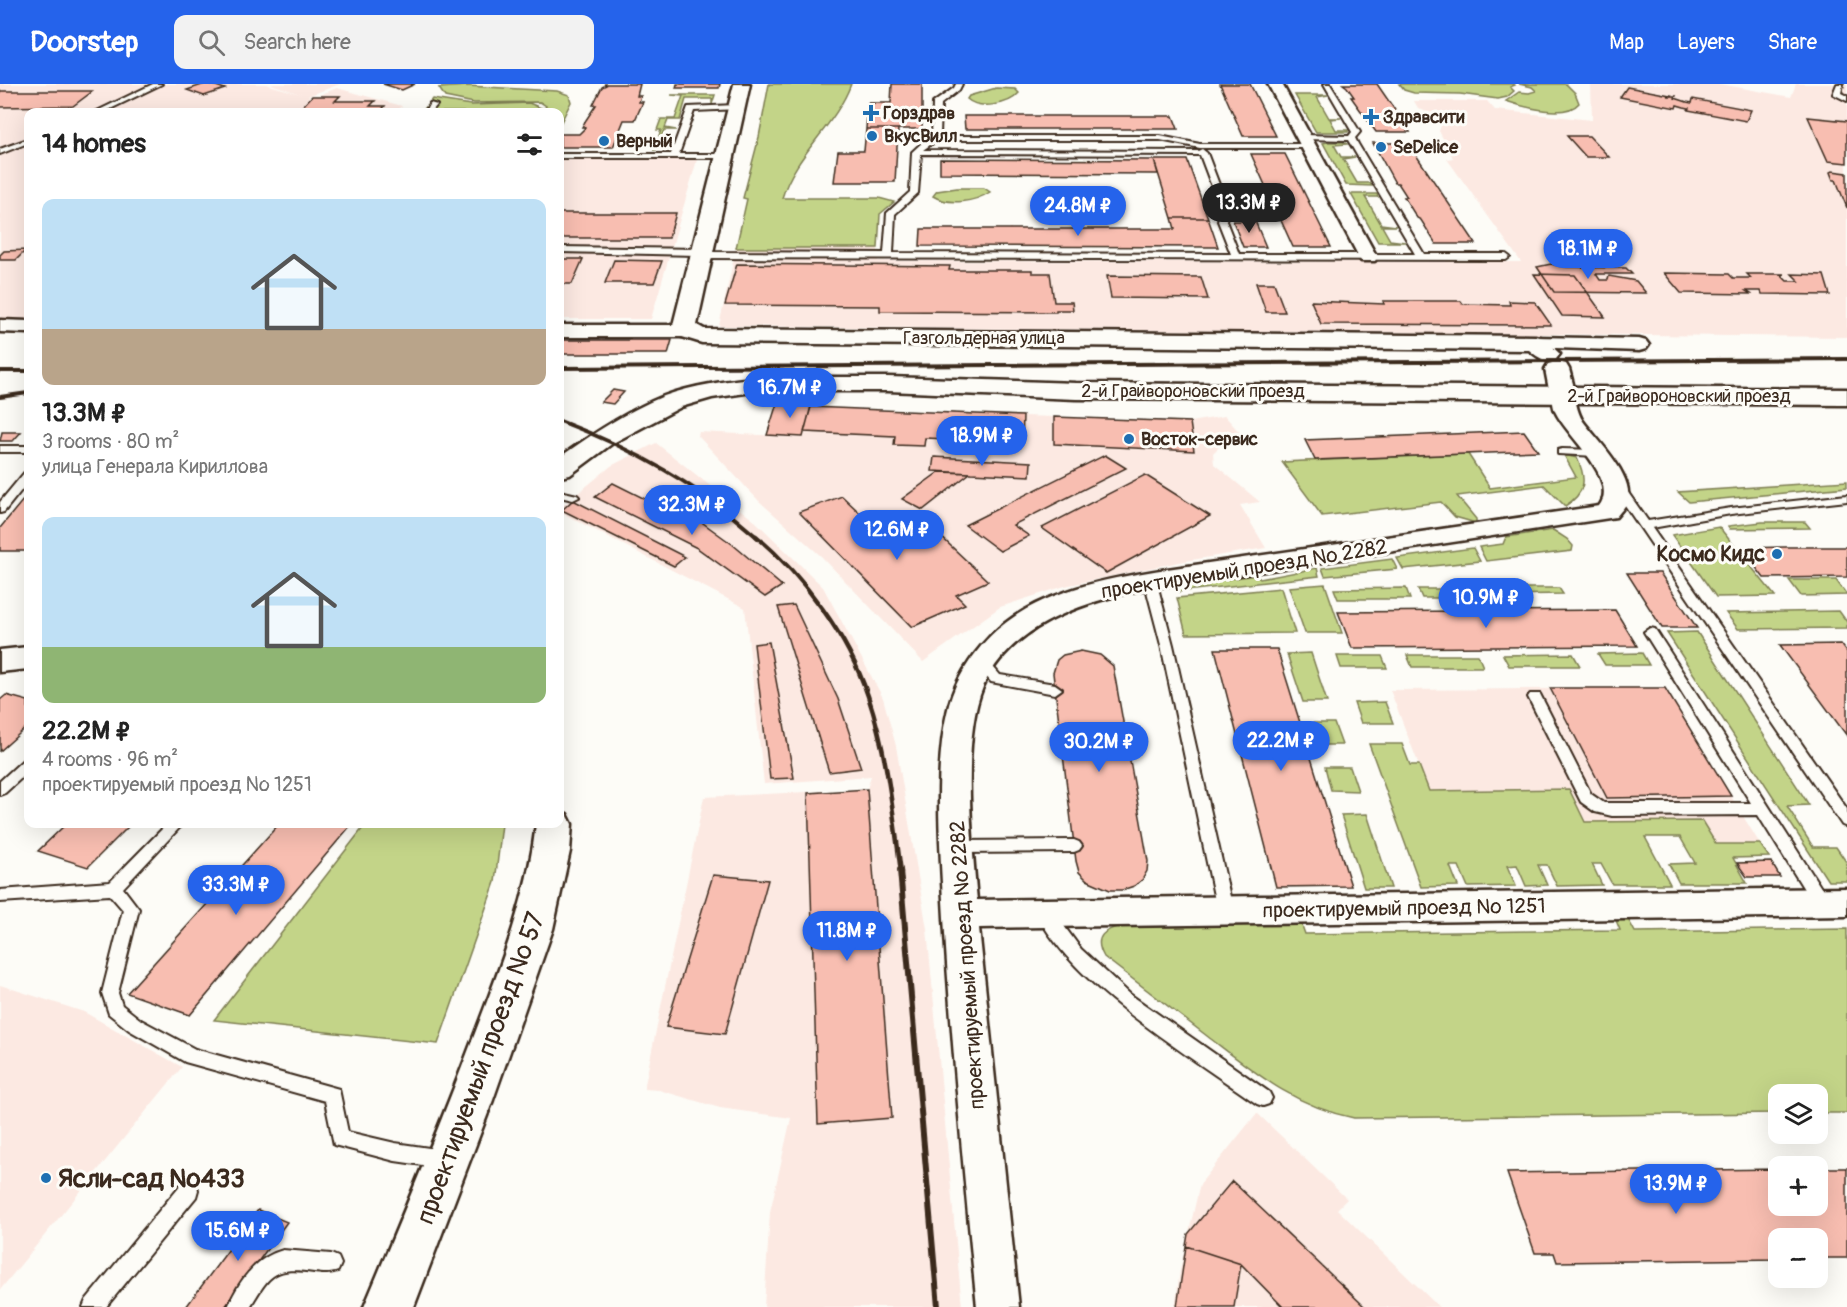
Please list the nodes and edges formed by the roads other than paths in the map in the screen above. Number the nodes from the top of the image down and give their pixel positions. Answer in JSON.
{"nodes":[{"id":1,"x":159,"y":84,"type":"edge"},
{"id":2,"x":742,"y":84,"type":"edge"},
{"id":3,"x":959,"y":84,"type":"edge"},
{"id":4,"x":1275,"y":84,"type":"edge"},
{"id":5,"x":1327,"y":84,"type":"edge"},
{"id":6,"x":1840,"y":84,"type":"edge"},
{"id":7,"x":1847,"y":99,"type":"edge"},
{"id":8,"x":736,"y":107,"type":"junction"},
{"id":9,"x":108,"y":108,"type":"edge"},
{"id":10,"x":936,"y":138,"type":"junction"},
{"id":11,"x":1351,"y":138,"type":"junction"},
{"id":12,"x":1306,"y":141,"type":"junction"},
{"id":13,"x":24,"y":143,"type":"edge"},
{"id":14,"x":1201,"y":150,"type":"junction"},
{"id":15,"x":0,"y":152,"type":"edge"},
{"id":16,"x":916,"y":152,"type":"junction"},
{"id":17,"x":564,"y":156,"type":"edge"},
{"id":18,"x":674,"y":156,"type":"junction"},
{"id":19,"x":725,"y":156,"type":"junction"},
{"id":20,"x":564,"y":250,"type":"edge"},
{"id":21,"x":702,"y":254,"type":"junction"},
{"id":22,"x":888,"y":256,"type":"junction"},
{"id":23,"x":1236,"y":256,"type":"junction"},
{"id":24,"x":1368,"y":257,"type":"junction"},
{"id":25,"x":1421,"y":257,"type":"junction"},
{"id":26,"x":1506,"y":257,"type":"dead end"},
{"id":27,"x":0,"y":326,"type":"edge"},
{"id":28,"x":24,"y":327,"type":"edge"},
{"id":29,"x":564,"y":331,"type":"edge"},
{"id":30,"x":687,"y":331,"type":"junction"},
{"id":31,"x":1639,"y":345,"type":"dead end"},
{"id":32,"x":1547,"y":355,"type":"junction"},
{"id":33,"x":1563,"y":396,"type":"junction"},
{"id":34,"x":1847,"y":397,"type":"edge"},
{"id":35,"x":0,"y":449,"type":"edge"},
{"id":36,"x":24,"y":449,"type":"edge"},
{"id":37,"x":1562,"y":453,"type":"dead end"},
{"id":38,"x":1596,"y":453,"type":"junction"},
{"id":39,"x":564,"y":466,"type":"edge"},
{"id":40,"x":24,"y":480,"type":"edge"},
{"id":41,"x":1617,"y":485,"type":"junction"},
{"id":42,"x":564,"y":495,"type":"edge"},
{"id":43,"x":573,"y":497,"type":"dead end"},
{"id":44,"x":1847,"y":498,"type":"edge"},
{"id":45,"x":0,"y":510,"type":"edge"},
{"id":46,"x":1646,"y":525,"type":"junction"},
{"id":47,"x":1150,"y":580,"type":"junction"},
{"id":48,"x":1650,"y":632,"type":"dead end"},
{"id":49,"x":24,"y":658,"type":"edge"},
{"id":50,"x":0,"y":660,"type":"edge"},
{"id":51,"x":983,"y":664,"type":"junction"},
{"id":52,"x":1055,"y":689,"type":"dead end"},
{"id":53,"x":1535,"y":697,"type":"dead end"},
{"id":54,"x":24,"y":768,"type":"edge"},
{"id":55,"x":0,"y":789,"type":"edge"},
{"id":56,"x":1762,"y":809,"type":"junction"},
{"id":57,"x":1847,"y":821,"type":"edge"},
{"id":58,"x":172,"y":828,"type":"edge"},
{"id":59,"x":554,"y":828,"type":"edge"},
{"id":60,"x":1074,"y":846,"type":"dead end"},
{"id":61,"x":956,"y":847,"type":"junction"},
{"id":62,"x":114,"y":888,"type":"junction"},
{"id":63,"x":0,"y":896,"type":"edge"},
{"id":64,"x":1834,"y":902,"type":"edge"},
{"id":65,"x":1225,"y":910,"type":"junction"},
{"id":66,"x":1044,"y":912,"type":"junction"},
{"id":67,"x":961,"y":914,"type":"junction"},
{"id":68,"x":1263,"y":1098,"type":"dead end"},
{"id":69,"x":448,"y":1160,"type":"junction"},
{"id":70,"x":189,"y":1190,"type":"dead end"},
{"id":71,"x":331,"y":1264,"type":"dead end"},
{"id":72,"x":93,"y":1307,"type":"edge"},
{"id":73,"x":238,"y":1307,"type":"edge"},
{"id":74,"x":389,"y":1307,"type":"edge"},
{"id":75,"x":998,"y":1307,"type":"edge"}],
"edges":[{"from":1,"to":9,"type":"lane"},
{"from":2,"to":8,"type":"street"},
{"from":3,"to":10,"type":"lane"},
{"from":4,"to":12,"type":"street"},
{"from":5,"to":11,"type":"lane"},
{"from":6,"to":7,"type":"lane"},
{"from":8,"to":18,"type":"lane"},
{"from":8,"to":19,"type":"street"},
{"from":10,"to":14,"type":"lane"},
{"from":10,"to":16,"type":"lane"},
{"from":11,"to":12,"type":"lane"},
{"from":11,"to":25,"type":"lane"},
{"from":12,"to":14,"type":"lane"},
{"from":12,"to":24,"type":"street"},
{"from":13,"to":15,"type":"lane"},
{"from":14,"to":16,"type":"lane"},
{"from":14,"to":23,"type":"lane"},
{"from":16,"to":22,"type":"lane"},
{"from":17,"to":18,"type":"lane"},
{"from":18,"to":19,"type":"lane"},
{"from":19,"to":21,"type":"street"},
{"from":20,"to":21,"type":"lane"},
{"from":21,"to":22,"type":"lane"},
{"from":21,"to":30,"type":"street"},
{"from":22,"to":23,"type":"lane"},
{"from":23,"to":24,"type":"lane"},
{"from":24,"to":25,"type":"lane"},
{"from":25,"to":26,"type":"lane"},
{"from":27,"to":28,"type":"street"},
{"from":29,"to":30,"type":"street"},
{"from":30,"to":32,"type":"street","name":"Газгольдерная улица"},
{"from":31,"to":32,"type":"street","name":"Газгольдерная улица"},
{"from":32,"to":33,"type":"street"},
{"from":33,"to":34,"type":"street","name":"2-й Грайвороновский проезд"},
{"from":33,"to":38,"type":"street"},
{"from":33,"to":39,"type":"street","name":"2-й Грайвороновский проезд"},
{"from":35,"to":36,"type":"lane"},
{"from":37,"to":38,"type":"lane"},
{"from":38,"to":41,"type":"street"},
{"from":40,"to":45,"type":"lane"},
{"from":41,"to":46,"type":"lane"},
{"from":41,"to":47,"type":"street","name":"проектируемый проезд № 2282"},
{"from":42,"to":43,"type":"lane"},
{"from":44,"to":46,"type":"lane"},
{"from":46,"to":57,"type":"lane"},
{"from":47,"to":51,"type":"street","name":"проектируемый проезд № 2282"},
{"from":47,"to":65,"type":"lane"},
{"from":48,"to":56,"type":"lane"},
{"from":49,"to":50,"type":"street"},
{"from":51,"to":52,"type":"lane"},
{"from":51,"to":61,"type":"street","name":"проектируемый проезд № 2282"},
{"from":53,"to":56,"type":"lane"},
{"from":54,"to":55,"type":"lane"},
{"from":56,"to":64,"type":"lane"},
{"from":58,"to":62,"type":"lane"},
{"from":59,"to":69,"type":"street","name":"проектируемый проезд № 57"},
{"from":60,"to":61,"type":"lane"},
{"from":61,"to":67,"type":"street","name":"проектируемый проезд № 2282"},
{"from":62,"to":63,"type":"lane"},
{"from":62,"to":69,"type":"lane"},
{"from":64,"to":65,"type":"street","name":"проектируемый проезд № 1251"},
{"from":65,"to":66,"type":"street","name":"проектируемый проезд № 1251"},
{"from":66,"to":67,"type":"street","name":"проектируемый проезд № 1251"},
{"from":66,"to":68,"type":"lane"},
{"from":67,"to":75,"type":"street","name":"проектируемый проезд № 2282"},
{"from":69,"to":74,"type":"street","name":"проектируемый проезд № 57"},
{"from":70,"to":72,"type":"lane"},
{"from":71,"to":73,"type":"lane"}]}
